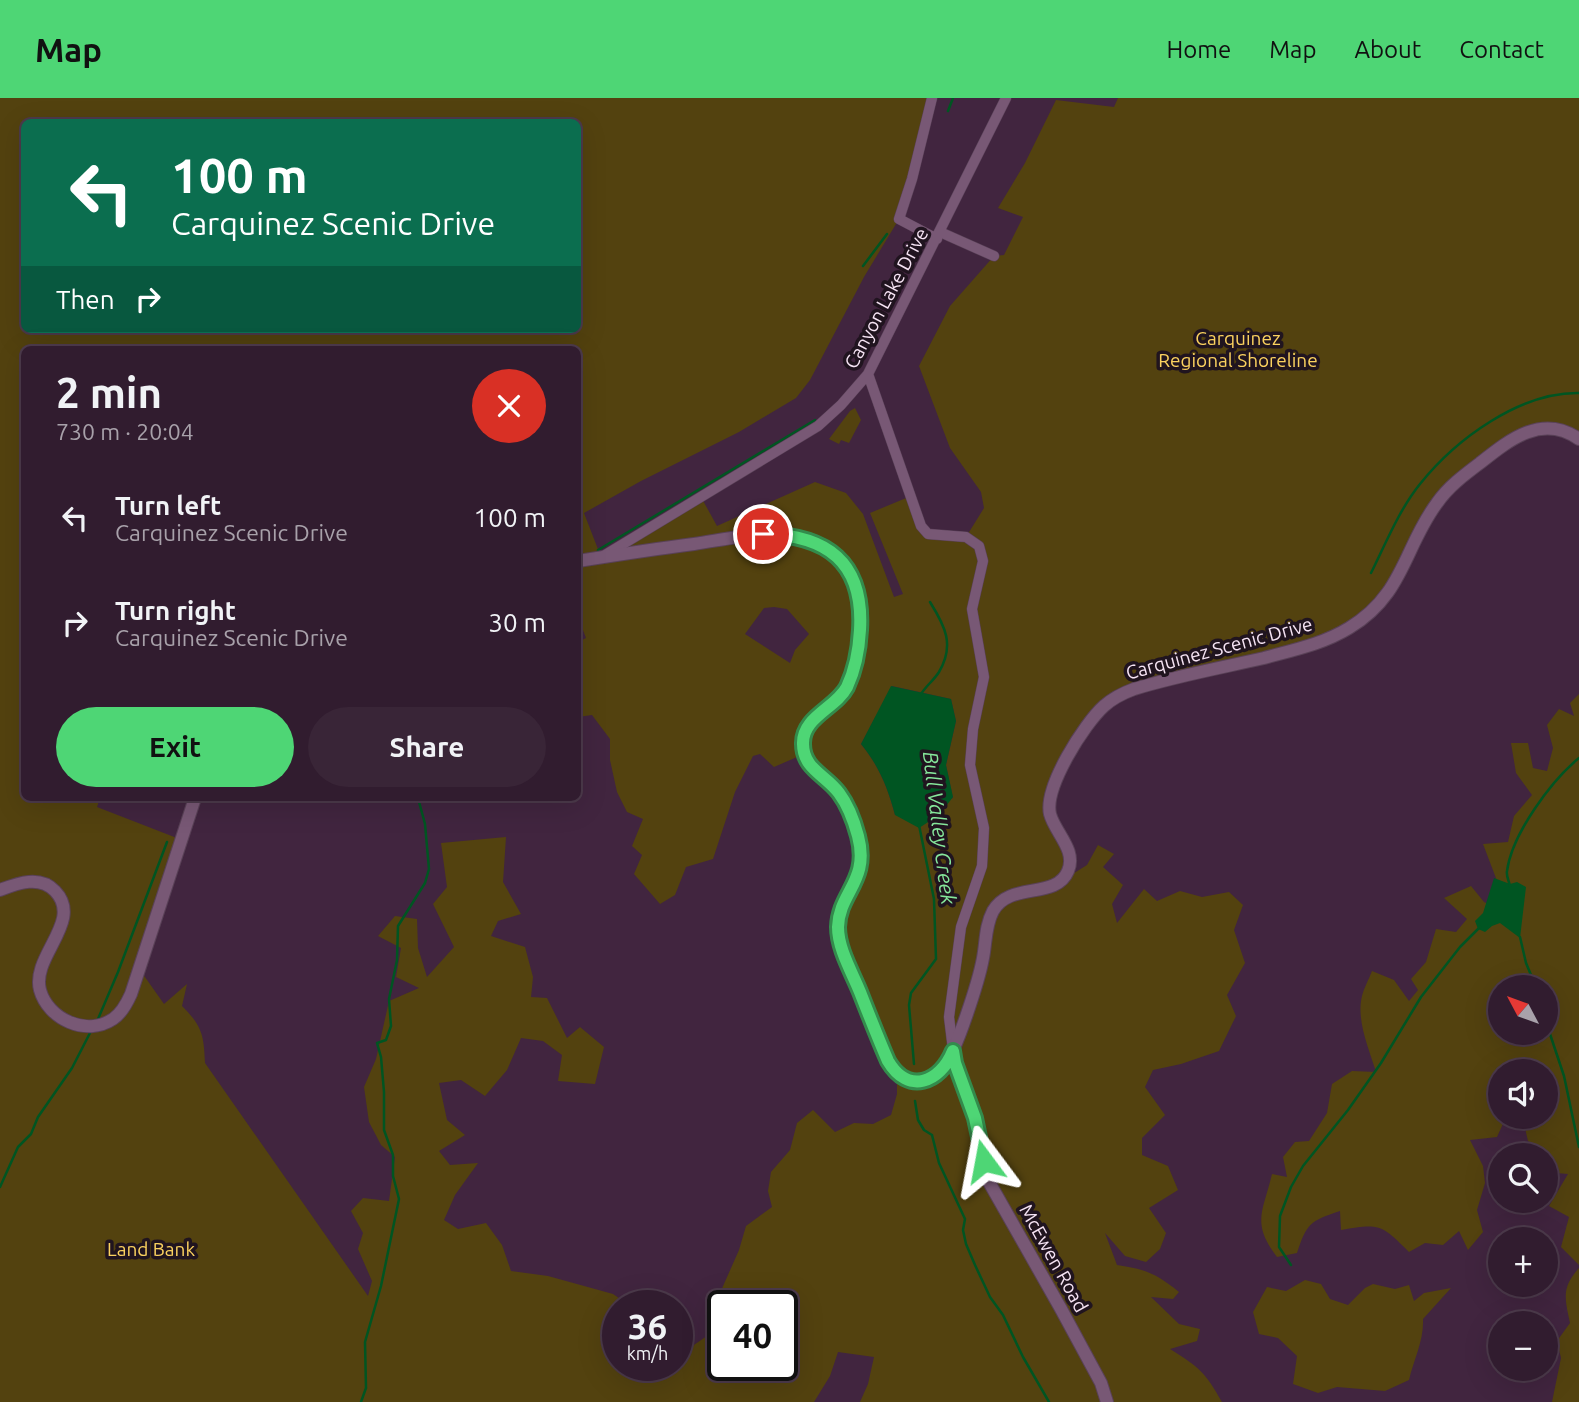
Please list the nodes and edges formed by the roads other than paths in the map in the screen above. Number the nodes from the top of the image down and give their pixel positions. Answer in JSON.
{"nodes":[{"id":1,"x":932,"y":98,"type":"edge"},
{"id":2,"x":1006,"y":98,"type":"edge"},
{"id":3,"x":938,"y":236,"type":"junction"},
{"id":4,"x":994,"y":256,"type":"dead end"},
{"id":5,"x":868,"y":374,"type":"junction"},
{"id":6,"x":1579,"y":439,"type":"edge"},
{"id":7,"x":601,"y":557,"type":"junction"},
{"id":8,"x":581,"y":560,"type":"edge"},
{"id":9,"x":194,"y":801,"type":"edge"},
{"id":10,"x":0,"y":890,"type":"edge"},
{"id":11,"x":953,"y":1051,"type":"junction"},
{"id":12,"x":1107,"y":1402,"type":"edge"}],
"edges":[{"from":1,"to":3,"type":"street"},
{"from":2,"to":3,"type":"street","name":"Canyon Lake Drive"},
{"from":3,"to":4,"type":"street"},
{"from":3,"to":5,"type":"street","name":"Canyon Lake Drive"},
{"from":5,"to":7,"type":"street","name":"Canyon Lake Drive"},
{"from":5,"to":11,"type":"street"},
{"from":6,"to":11,"type":"street","name":"Carquinez Scenic Drive"},
{"from":7,"to":8,"type":"street","name":"Carquinez Scenic Drive"},
{"from":7,"to":11,"type":"street","name":"Carquinez Scenic Drive"},
{"from":9,"to":10,"type":"street"},
{"from":11,"to":12,"type":"street","name":"McEwen Road"}]}
